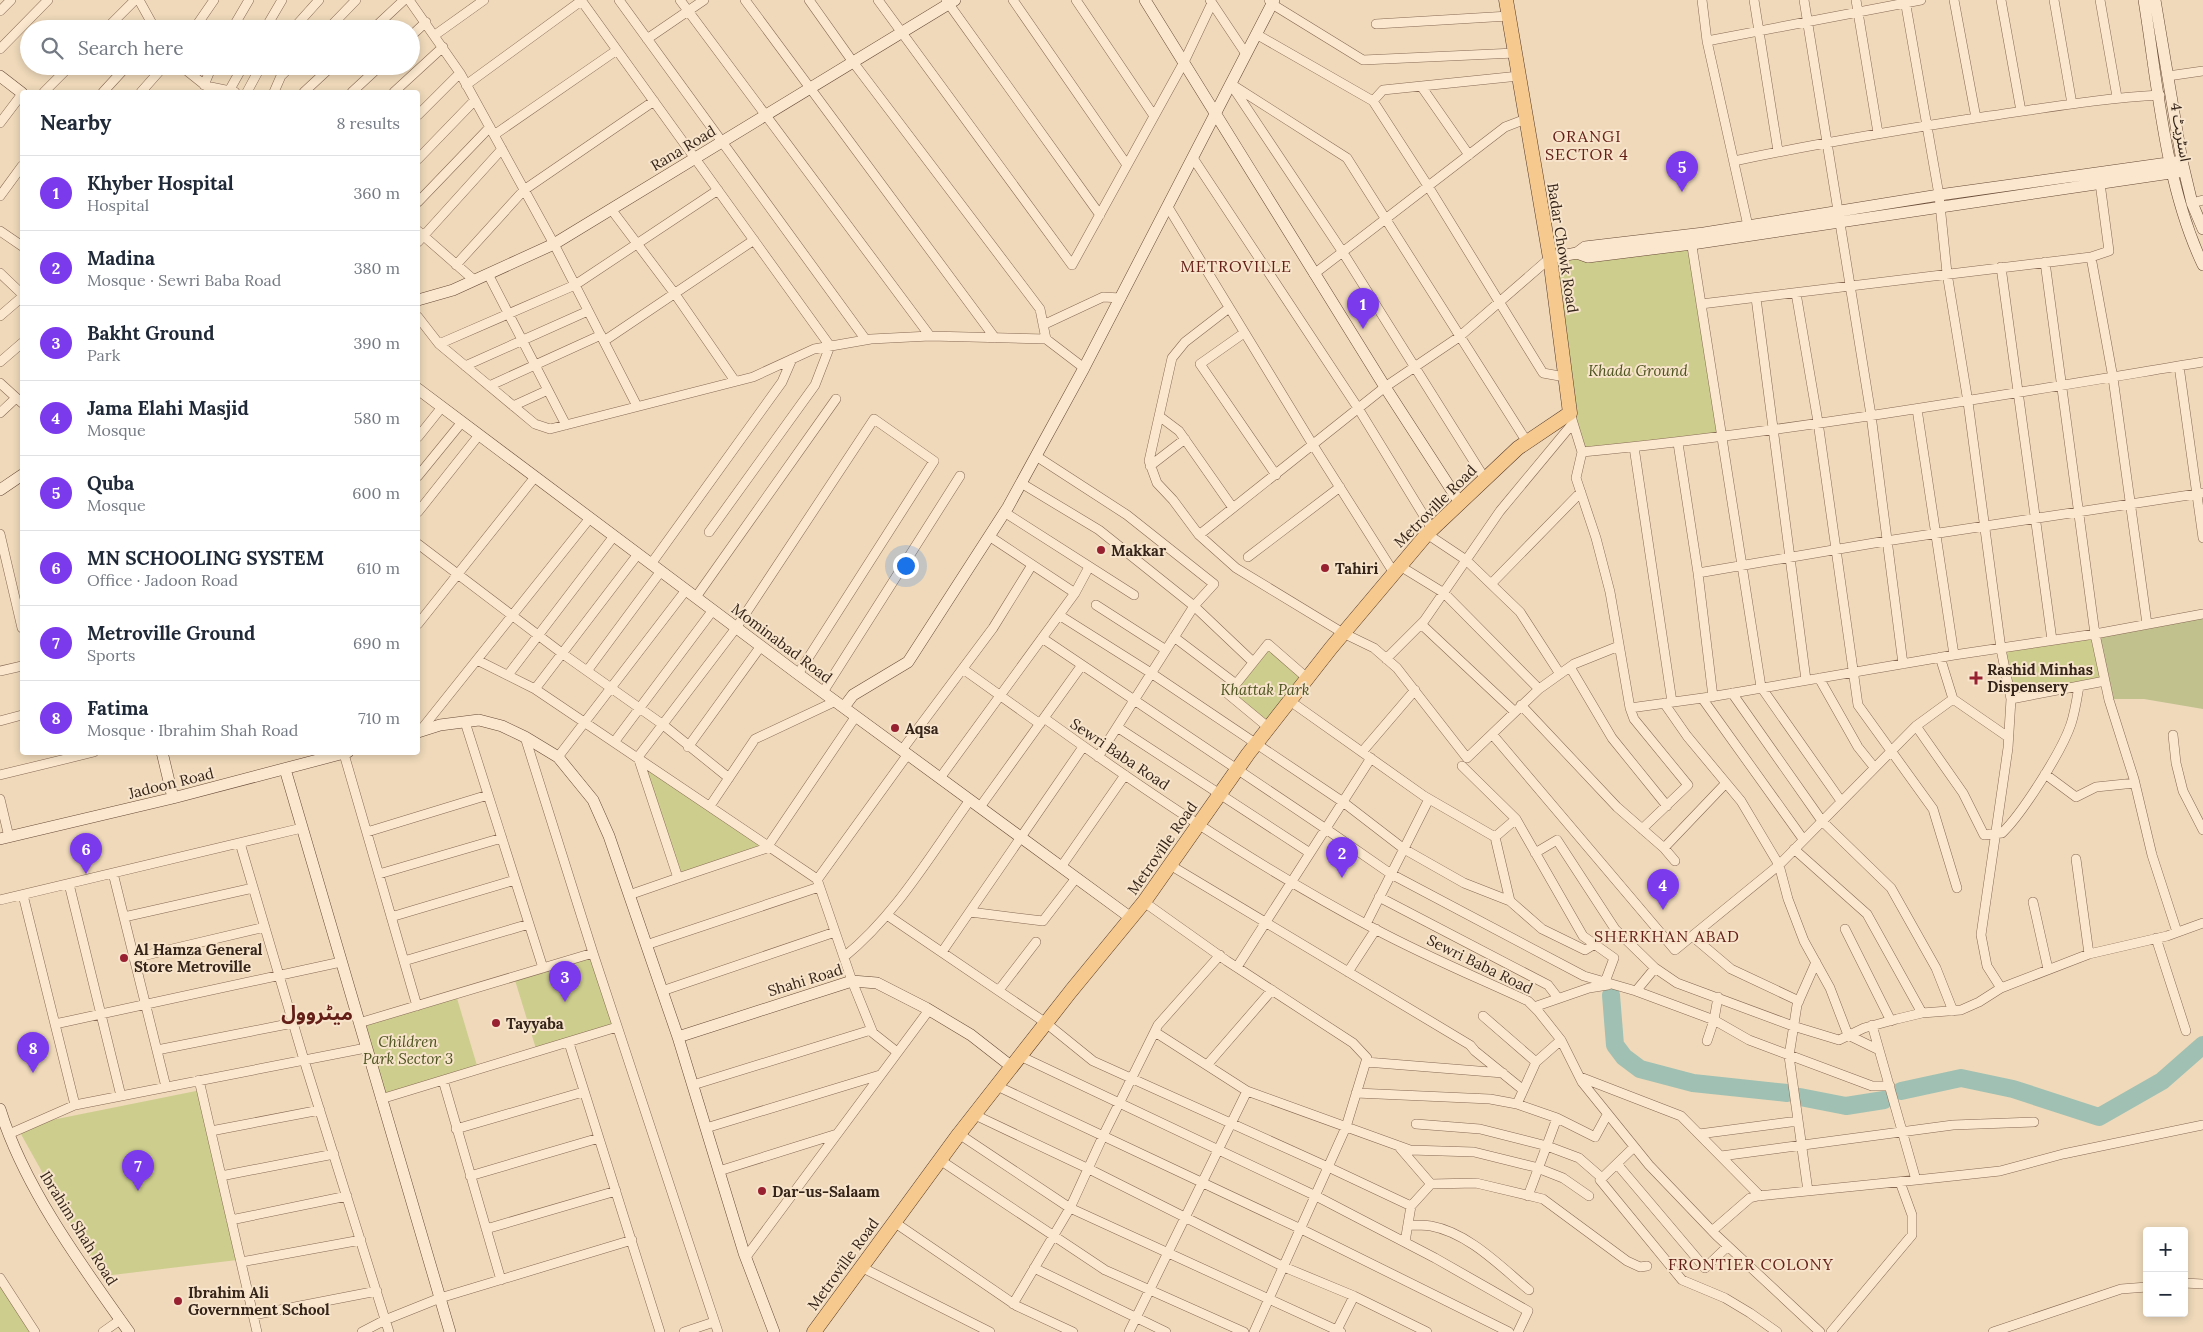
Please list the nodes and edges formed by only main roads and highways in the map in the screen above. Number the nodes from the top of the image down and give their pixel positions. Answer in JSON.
{"nodes":[{"id":1,"x":1506,"y":0,"type":"edge"},
{"id":2,"x":1571,"y":418,"type":"joint"},
{"id":3,"x":814,"y":1332,"type":"edge"}],
"edges":[{"from":1,"to":2,"type":"main road","name":"Badar Chowk Road"},
{"from":2,"to":3,"type":"main road","name":"Metroville Road"}]}
